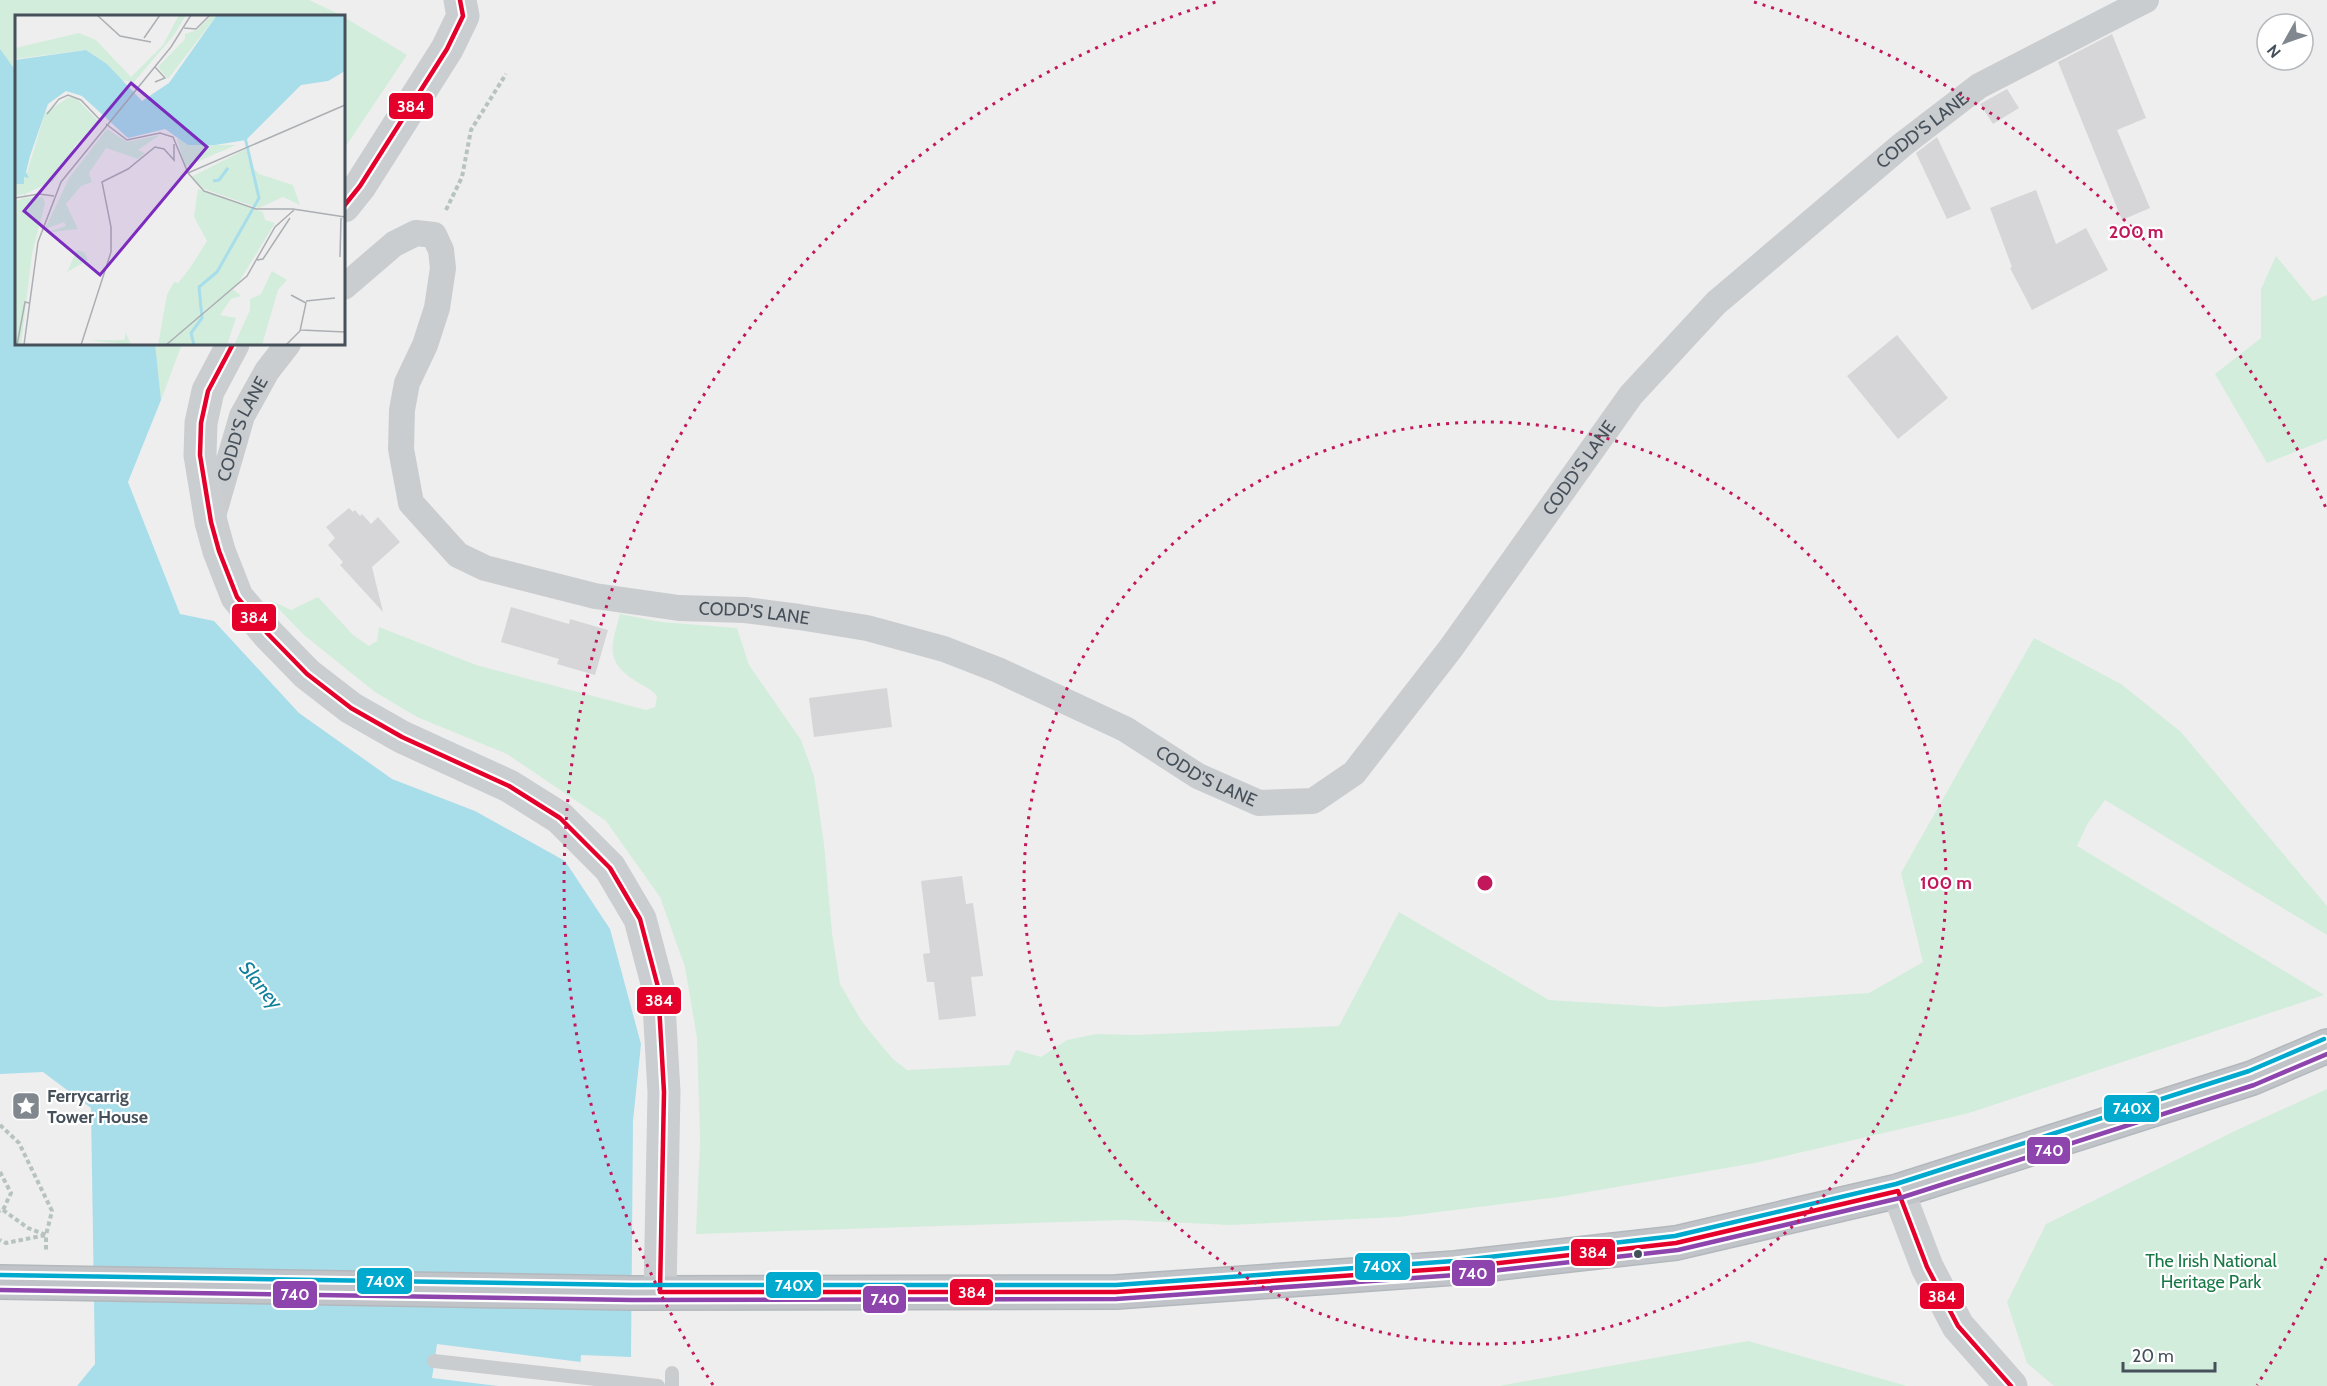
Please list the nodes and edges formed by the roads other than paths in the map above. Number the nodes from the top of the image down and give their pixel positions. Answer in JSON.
{"nodes":[{"id":1,"x":460,"y":0,"type":"edge"},
{"id":2,"x":2146,"y":0,"type":"edge"},
{"id":3,"x":345,"y":205,"type":"edge"},
{"id":4,"x":345,"y":286,"type":"edge"},
{"id":5,"x":231,"y":345,"type":"edge"},
{"id":6,"x":287,"y":345,"type":"edge"},
{"id":7,"x":211,"y":522,"type":"junction"},
{"id":8,"x":2327,"y":1046,"type":"edge"},
{"id":9,"x":1898,"y":1191,"type":"junction"},
{"id":10,"x":0,"y":1282,"type":"edge"},
{"id":11,"x":646,"y":1292,"type":"junction"},
{"id":12,"x":434,"y":1361,"type":"dead end"},
{"id":13,"x":658,"y":1386,"type":"edge"},
{"id":14,"x":2011,"y":1386,"type":"edge"}],
"edges":[{"from":1,"to":3,"type":"main road"},
{"from":2,"to":4,"type":"street","name":"CODD'S LANE"},
{"from":5,"to":7,"type":"main road"},
{"from":6,"to":7,"type":"street","name":"CODD'S LANE"},
{"from":7,"to":11,"type":"main road"},
{"from":8,"to":9,"type":"highway"},
{"from":9,"to":11,"type":"highway"},
{"from":9,"to":14,"type":"main road"},
{"from":10,"to":11,"type":"highway"},
{"from":12,"to":13,"type":"lane"}]}
